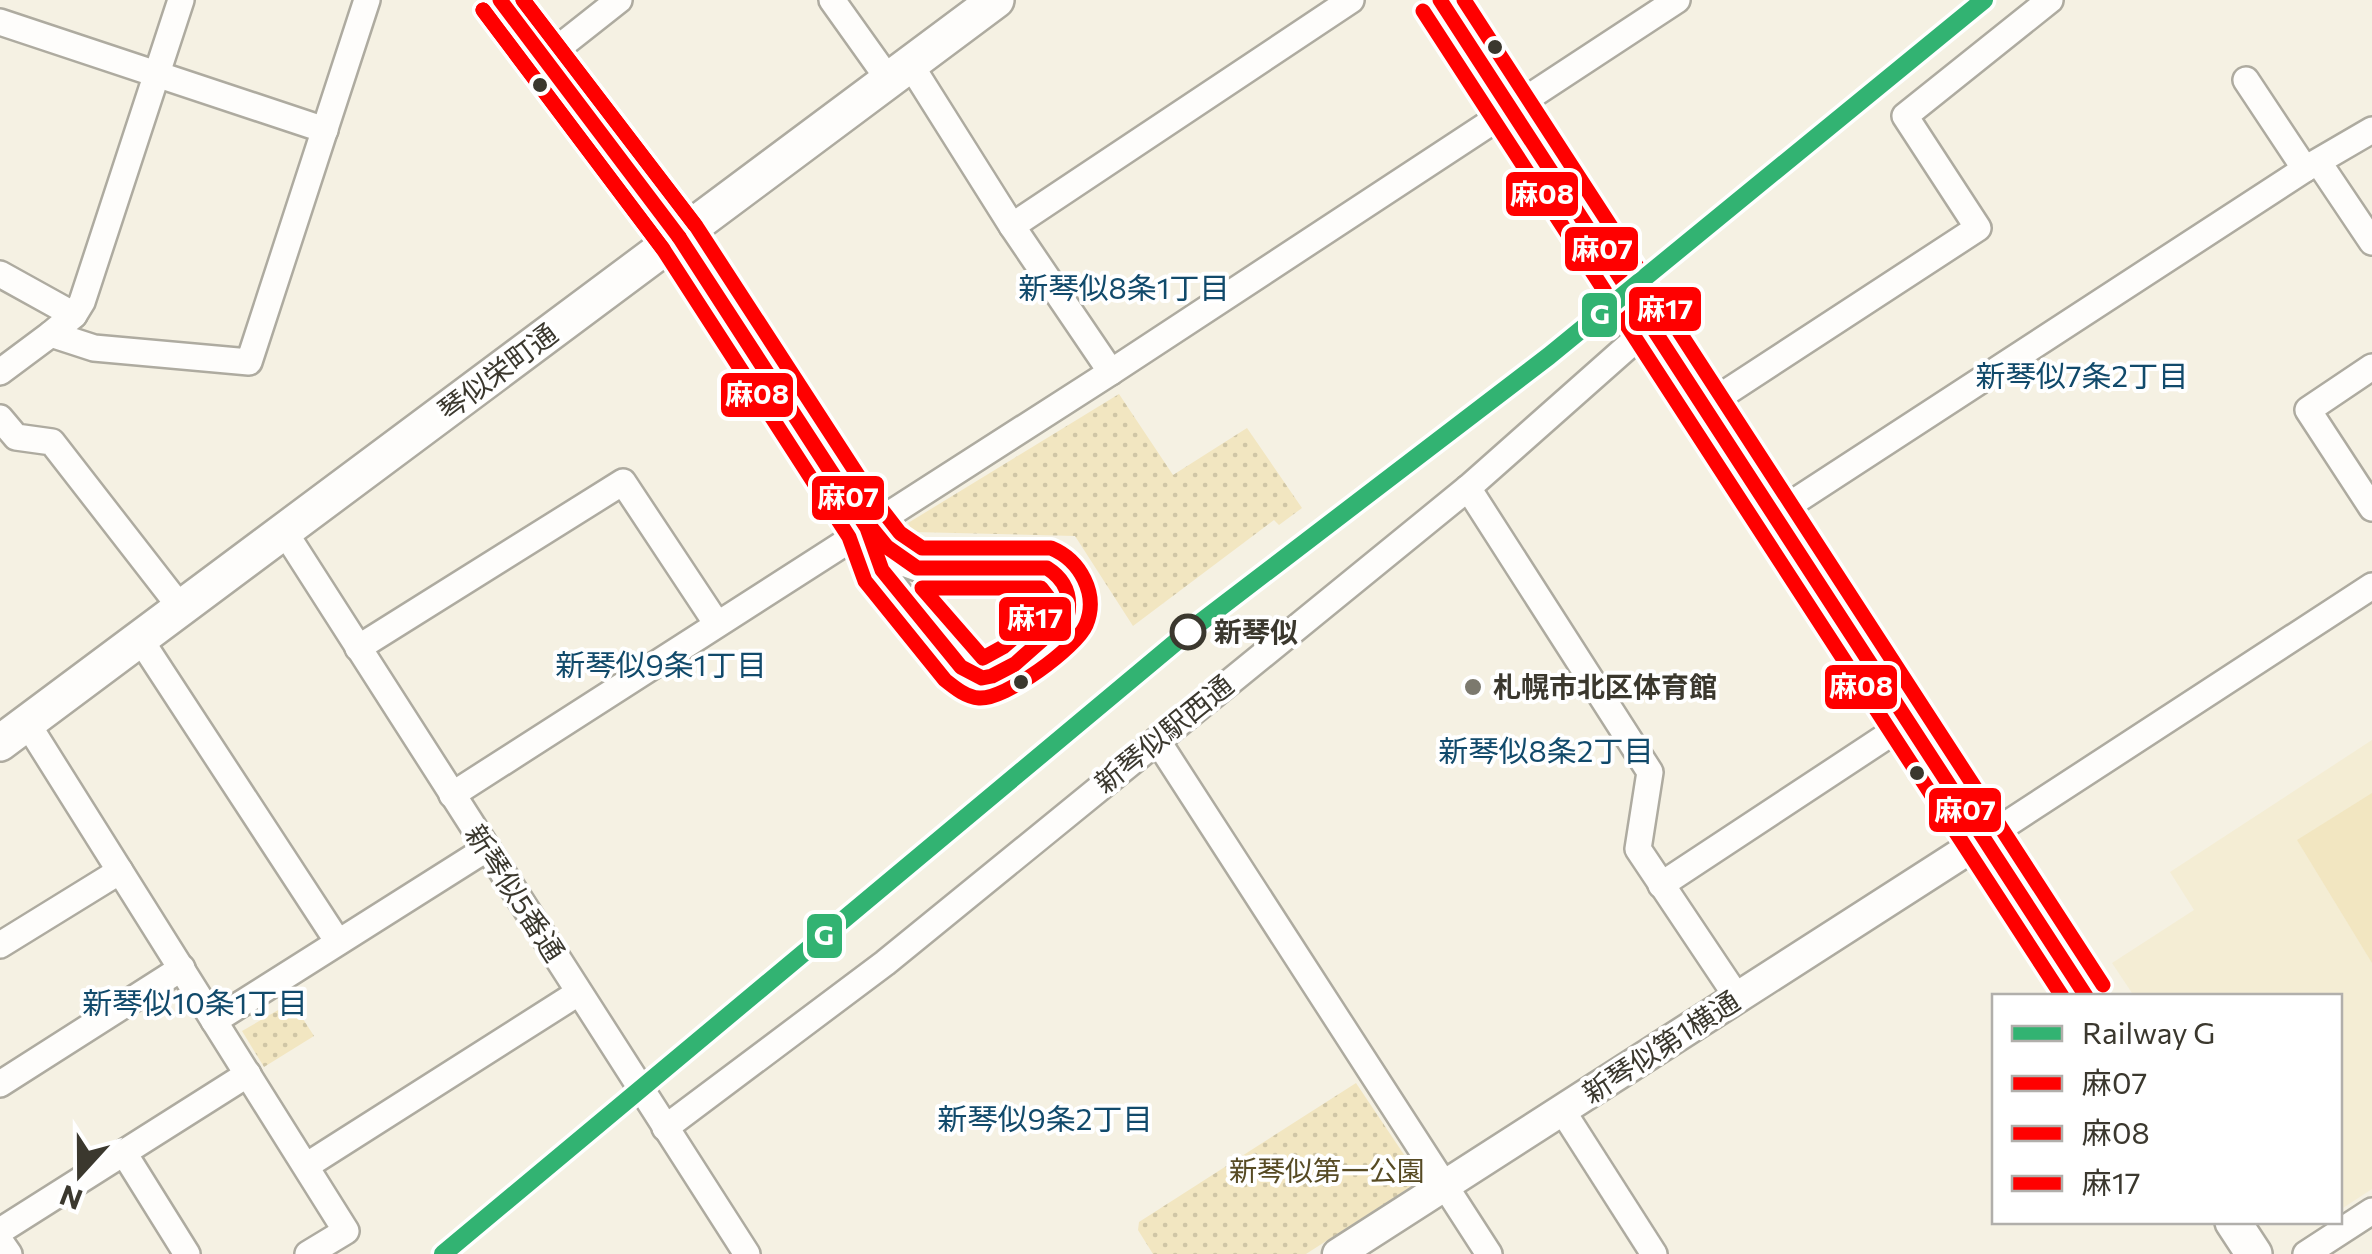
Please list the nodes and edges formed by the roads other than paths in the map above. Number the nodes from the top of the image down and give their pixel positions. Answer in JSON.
{"nodes":[{"id":1,"x":181,"y":0,"type":"edge"},
{"id":2,"x":367,"y":0,"type":"edge"},
{"id":3,"x":500,"y":0,"type":"edge"},
{"id":4,"x":619,"y":0,"type":"edge"},
{"id":5,"x":832,"y":0,"type":"edge"},
{"id":6,"x":996,"y":0,"type":"edge"},
{"id":7,"x":1351,"y":0,"type":"edge"},
{"id":8,"x":1440,"y":0,"type":"edge"},
{"id":9,"x":1677,"y":0,"type":"edge"},
{"id":10,"x":2050,"y":0,"type":"edge"},
{"id":11,"x":1,"y":27,"type":"edge"},
{"id":12,"x":543,"y":60,"type":"junction"},
{"id":13,"x":899,"y":72,"type":"junction"},
{"id":14,"x":156,"y":74,"type":"junction"},
{"id":15,"x":2246,"y":80,"type":"dead end"},
{"id":16,"x":1512,"y":111,"type":"junction"},
{"id":17,"x":324,"y":130,"type":"junction"},
{"id":18,"x":2372,"y":130,"type":"edge"},
{"id":19,"x":2312,"y":166,"type":"junction"},
{"id":20,"x":1012,"y":226,"type":"junction"},
{"id":21,"x":679,"y":237,"type":"junction"},
{"id":22,"x":2372,"y":242,"type":"edge"},
{"id":23,"x":0,"y":274,"type":"edge"},
{"id":24,"x":74,"y":315,"type":"junction"},
{"id":25,"x":1652,"y":325,"type":"junction"},
{"id":26,"x":51,"y":334,"type":"junction"},
{"id":27,"x":2372,"y":367,"type":"edge"},
{"id":28,"x":0,"y":372,"type":"edge"},
{"id":29,"x":1111,"y":372,"type":"junction"},
{"id":30,"x":1704,"y":406,"type":"junction"},
{"id":31,"x":0,"y":418,"type":"edge"},
{"id":32,"x":1468,"y":488,"type":"junction"},
{"id":33,"x":2372,"y":508,"type":"edge"},
{"id":34,"x":1774,"y":515,"type":"junction"},
{"id":35,"x":868,"y":528,"type":"junction"},
{"id":36,"x":284,"y":531,"type":"junction"},
{"id":37,"x":950,"y":567,"type":"junction"},
{"id":38,"x":2372,"y":586,"type":"edge"},
{"id":39,"x":181,"y":608,"type":"junction"},
{"id":40,"x":717,"y":624,"type":"junction"},
{"id":41,"x":924,"y":625,"type":"junction"},
{"id":42,"x":140,"y":639,"type":"junction"},
{"id":43,"x":358,"y":648,"type":"junction"},
{"id":44,"x":1908,"y":722,"type":"junction"},
{"id":45,"x":13,"y":733,"type":"edge"},
{"id":46,"x":1157,"y":740,"type":"junction"},
{"id":47,"x":452,"y":795,"type":"junction"},
{"id":48,"x":1984,"y":840,"type":"junction"},
{"id":49,"x":486,"y":849,"type":"junction"},
{"id":50,"x":120,"y":871,"type":"junction"},
{"id":51,"x":1661,"y":884,"type":"junction"},
{"id":52,"x":338,"y":942,"type":"junction"},
{"id":53,"x":0,"y":945,"type":"edge"},
{"id":54,"x":182,"y":968,"type":"junction"},
{"id":55,"x":578,"y":992,"type":"junction"},
{"id":56,"x":2085,"y":994,"type":"edge"},
{"id":57,"x":1738,"y":998,"type":"junction"},
{"id":58,"x":214,"y":1020,"type":"junction"},
{"id":59,"x":248,"y":1074,"type":"junction"},
{"id":60,"x":0,"y":1084,"type":"edge"},
{"id":61,"x":1562,"y":1110,"type":"junction"},
{"id":62,"x":665,"y":1128,"type":"junction"},
{"id":63,"x":124,"y":1154,"type":"junction"},
{"id":64,"x":306,"y":1166,"type":"junction"},
{"id":65,"x":1444,"y":1186,"type":"junction"},
{"id":66,"x":2372,"y":1211,"type":"edge"},
{"id":67,"x":2234,"y":1224,"type":"edge"},
{"id":68,"x":0,"y":1231,"type":"edge"},
{"id":69,"x":0,"y":1241,"type":"edge"},
{"id":70,"x":8,"y":1254,"type":"edge"},
{"id":71,"x":187,"y":1254,"type":"edge"},
{"id":72,"x":308,"y":1254,"type":"edge"},
{"id":73,"x":746,"y":1254,"type":"edge"},
{"id":74,"x":1338,"y":1254,"type":"edge"},
{"id":75,"x":1489,"y":1254,"type":"edge"},
{"id":76,"x":1654,"y":1254,"type":"edge"},
{"id":77,"x":2254,"y":1254,"type":"edge"},
{"id":78,"x":2306,"y":1254,"type":"edge"}],
"edges":[{"from":1,"to":14,"type":"street"},
{"from":2,"to":17,"type":"street"},
{"from":3,"to":12,"type":"street"},
{"from":4,"to":12,"type":"street"},
{"from":5,"to":13,"type":"street"},
{"from":6,"to":13,"type":"main road","name":"琴似栄町通"},
{"from":7,"to":20,"type":"street"},
{"from":8,"to":16,"type":"main road"},
{"from":9,"to":16,"type":"street"},
{"from":10,"to":30,"type":"street"},
{"from":11,"to":14,"type":"street"},
{"from":12,"to":21,"type":"street"},
{"from":13,"to":20,"type":"street"},
{"from":13,"to":21,"type":"main road","name":"琴似栄町通"},
{"from":14,"to":17,"type":"street"},
{"from":14,"to":24,"type":"street"},
{"from":15,"to":19,"type":"street"},
{"from":16,"to":25,"type":"main road"},
{"from":16,"to":29,"type":"street"},
{"from":17,"to":26,"type":"street"},
{"from":18,"to":19,"type":"street"},
{"from":19,"to":22,"type":"street"},
{"from":19,"to":34,"type":"street"},
{"from":20,"to":29,"type":"street"},
{"from":21,"to":35,"type":"street"},
{"from":21,"to":36,"type":"main road","name":"琴似栄町通"},
{"from":23,"to":24,"type":"street"},
{"from":24,"to":26,"type":"street"},
{"from":25,"to":30,"type":"main road"},
{"from":25,"to":32,"type":"street","name":"新琴似駅西通"},
{"from":26,"to":28,"type":"street"},
{"from":27,"to":33,"type":"street"},
{"from":29,"to":35,"type":"street"},
{"from":30,"to":34,"type":"main road"},
{"from":31,"to":39,"type":"street"},
{"from":32,"to":46,"type":"street","name":"新琴似駅西通"},
{"from":32,"to":51,"type":"street"},
{"from":34,"to":44,"type":"main road"},
{"from":35,"to":37,"type":"street"},
{"from":35,"to":40,"type":"street"},
{"from":35,"to":41,"type":"street"},
{"from":36,"to":39,"type":"main road","name":"琴似栄町通"},
{"from":36,"to":43,"type":"street","name":"新琴似5番通"},
{"from":37,"to":41,"type":"street"},
{"from":37,"to":41,"type":"street"},
{"from":38,"to":48,"type":"street"},
{"from":39,"to":42,"type":"main road","name":"琴似栄町通"},
{"from":40,"to":43,"type":"street"},
{"from":40,"to":47,"type":"street"},
{"from":42,"to":45,"type":"main road","name":"琴似栄町通"},
{"from":42,"to":52,"type":"street"},
{"from":43,"to":47,"type":"street","name":"新琴似5番通"},
{"from":44,"to":48,"type":"main road"},
{"from":44,"to":51,"type":"street"},
{"from":45,"to":50,"type":"street"},
{"from":46,"to":62,"type":"street","name":"新琴似駅西通"},
{"from":46,"to":65,"type":"street"},
{"from":47,"to":49,"type":"street","name":"新琴似5番通"},
{"from":48,"to":56,"type":"main road"},
{"from":48,"to":57,"type":"street","name":"新琴似第1横通"},
{"from":49,"to":52,"type":"street"},
{"from":49,"to":55,"type":"street","name":"新琴似5番通"},
{"from":50,"to":53,"type":"street"},
{"from":50,"to":54,"type":"street"},
{"from":51,"to":57,"type":"street"},
{"from":52,"to":58,"type":"street"},
{"from":54,"to":58,"type":"street"},
{"from":54,"to":60,"type":"street"},
{"from":55,"to":62,"type":"street","name":"新琴似5番通"},
{"from":55,"to":64,"type":"street"},
{"from":57,"to":61,"type":"street","name":"新琴似第1横通"},
{"from":58,"to":59,"type":"street"},
{"from":59,"to":63,"type":"street"},
{"from":59,"to":64,"type":"street"},
{"from":61,"to":65,"type":"street","name":"新琴似第1横通"},
{"from":61,"to":76,"type":"street"},
{"from":62,"to":73,"type":"street","name":"新琴似5番通"},
{"from":63,"to":68,"type":"street"},
{"from":63,"to":71,"type":"street"},
{"from":64,"to":72,"type":"street"},
{"from":65,"to":74,"type":"street","name":"新琴似第1横通"},
{"from":65,"to":75,"type":"street"},
{"from":66,"to":78,"type":"street"},
{"from":67,"to":77,"type":"main road"},
{"from":69,"to":70,"type":"street"}]}
